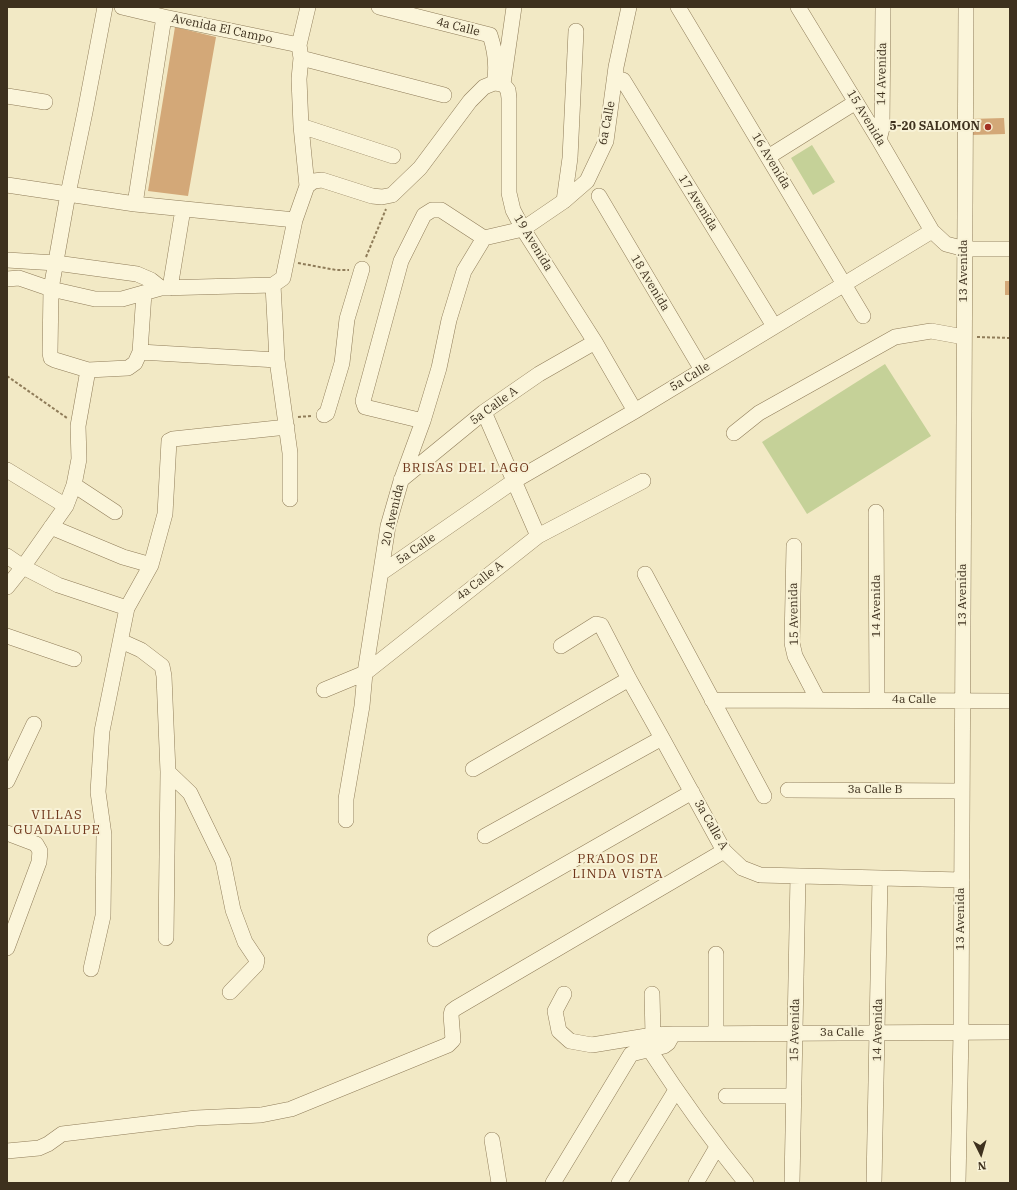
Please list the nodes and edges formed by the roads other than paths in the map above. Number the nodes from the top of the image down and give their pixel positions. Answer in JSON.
{"nodes":[{"id":1,"x":105,"y":7,"type":"edge"},
{"id":2,"x":122,"y":7,"type":"edge"},
{"id":3,"x":308,"y":7,"type":"edge"},
{"id":4,"x":379,"y":7,"type":"edge"},
{"id":5,"x":514,"y":7,"type":"edge"},
{"id":6,"x":629,"y":7,"type":"edge"},
{"id":7,"x":678,"y":7,"type":"edge"},
{"id":8,"x":798,"y":7,"type":"edge"},
{"id":9,"x":883,"y":7,"type":"edge"},
{"id":10,"x":966,"y":7,"type":"edge"},
{"id":11,"x":164,"y":17,"type":"junction"},
{"id":12,"x":576,"y":31,"type":"dead end"},
{"id":13,"x":300,"y":52,"type":"junction"},
{"id":14,"x":622,"y":80,"type":"dead end"},
{"id":15,"x":499,"y":83,"type":"junction"},
{"id":16,"x":444,"y":95,"type":"dead end"},
{"id":17,"x":7,"y":96,"type":"edge"},
{"id":18,"x":45,"y":102,"type":"dead end"},
{"id":19,"x":856,"y":102,"type":"junction"},
{"id":20,"x":301,"y":126,"type":"junction"},
{"id":21,"x":880,"y":140,"type":"junction"},
{"id":22,"x":393,"y":156,"type":"dead end"},
{"id":23,"x":768,"y":157,"type":"junction"},
{"id":24,"x":7,"y":185,"type":"edge"},
{"id":25,"x":307,"y":186,"type":"junction"},
{"id":26,"x":68,"y":194,"type":"junction"},
{"id":27,"x":599,"y":196,"type":"dead end"},
{"id":28,"x":564,"y":201,"type":"junction"},
{"id":29,"x":135,"y":204,"type":"junction"},
{"id":30,"x":183,"y":209,"type":"junction"},
{"id":31,"x":296,"y":220,"type":"junction"},
{"id":32,"x":523,"y":230,"type":"junction"},
{"id":33,"x":932,"y":231,"type":"junction"},
{"id":34,"x":484,"y":238,"type":"junction"},
{"id":35,"x":965,"y":249,"type":"junction"},
{"id":36,"x":1010,"y":249,"type":"edge"},
{"id":37,"x":7,"y":260,"type":"edge"},
{"id":38,"x":56,"y":263,"type":"junction"},
{"id":39,"x":362,"y":269,"type":"road end"},
{"id":40,"x":7,"y":279,"type":"edge"},
{"id":41,"x":844,"y":284,"type":"junction"},
{"id":42,"x":273,"y":285,"type":"junction"},
{"id":43,"x":165,"y":288,"type":"junction"},
{"id":44,"x":52,"y":289,"type":"junction"},
{"id":45,"x":144,"y":293,"type":"junction"},
{"id":46,"x":863,"y":316,"type":"dead end"},
{"id":47,"x":774,"y":326,"type":"junction"},
{"id":48,"x":964,"y":337,"type":"junction"},
{"id":49,"x":595,"y":342,"type":"junction"},
{"id":50,"x":140,"y":352,"type":"junction"},
{"id":51,"x":277,"y":360,"type":"junction"},
{"id":52,"x":88,"y":370,"type":"junction"},
{"id":53,"x":702,"y":370,"type":"junction"},
{"id":54,"x":634,"y":410,"type":"junction"},
{"id":55,"x":484,"y":412,"type":"junction"},
{"id":56,"x":324,"y":415,"type":"road end"},
{"id":57,"x":423,"y":421,"type":"junction"},
{"id":58,"x":286,"y":422,"type":"junction"},
{"id":59,"x":734,"y":433,"type":"dead end"},
{"id":60,"x":7,"y":470,"type":"edge"},
{"id":61,"x":401,"y":481,"type":"junction"},
{"id":62,"x":514,"y":481,"type":"junction"},
{"id":63,"x":643,"y":481,"type":"dead end"},
{"id":64,"x":74,"y":485,"type":"junction"},
{"id":65,"x":290,"y":499,"type":"dead end"},
{"id":66,"x":66,"y":506,"type":"junction"},
{"id":67,"x":115,"y":512,"type":"dead end"},
{"id":68,"x":876,"y":512,"type":"dead end"},
{"id":69,"x":51,"y":527,"type":"junction"},
{"id":70,"x":538,"y":536,"type":"junction"},
{"id":71,"x":794,"y":546,"type":"dead end"},
{"id":72,"x":7,"y":556,"type":"edge"},
{"id":73,"x":152,"y":565,"type":"junction"},
{"id":74,"x":23,"y":567,"type":"junction"},
{"id":75,"x":381,"y":573,"type":"junction"},
{"id":76,"x":645,"y":574,"type":"dead end"},
{"id":77,"x":7,"y":587,"type":"edge"},
{"id":78,"x":127,"y":608,"type":"junction"},
{"id":79,"x":7,"y":636,"type":"edge"},
{"id":80,"x":121,"y":642,"type":"junction"},
{"id":81,"x":561,"y":646,"type":"dead end"},
{"id":82,"x":74,"y":659,"type":"dead end"},
{"id":83,"x":364,"y":673,"type":"junction"},
{"id":84,"x":629,"y":679,"type":"junction"},
{"id":85,"x":324,"y":690,"type":"dead end"},
{"id":86,"x":712,"y":700,"type":"junction"},
{"id":87,"x":818,"y":700,"type":"junction"},
{"id":88,"x":877,"y":700,"type":"junction"},
{"id":89,"x":962,"y":700,"type":"junction"},
{"id":90,"x":1010,"y":701,"type":"edge"},
{"id":91,"x":34,"y":724,"type":"dead end"},
{"id":92,"x":662,"y":738,"type":"junction"},
{"id":93,"x":473,"y":769,"type":"dead end"},
{"id":94,"x":168,"y":772,"type":"junction"},
{"id":95,"x":7,"y":781,"type":"edge"},
{"id":96,"x":788,"y":790,"type":"dead end"},
{"id":97,"x":962,"y":791,"type":"junction"},
{"id":98,"x":692,"y":792,"type":"junction"},
{"id":99,"x":764,"y":796,"type":"dead end"},
{"id":100,"x":346,"y":820,"type":"dead end"},
{"id":101,"x":7,"y":833,"type":"edge"},
{"id":102,"x":486,"y":836,"type":"dead end"},
{"id":103,"x":724,"y":851,"type":"junction"},
{"id":104,"x":798,"y":876,"type":"junction"},
{"id":105,"x":880,"y":878,"type":"junction"},
{"id":106,"x":962,"y":880,"type":"junction"},
{"id":107,"x":166,"y":938,"type":"dead end"},
{"id":108,"x":435,"y":939,"type":"dead end"},
{"id":109,"x":7,"y":948,"type":"edge"},
{"id":110,"x":716,"y":954,"type":"dead end"},
{"id":111,"x":90,"y":969,"type":"dead end"},
{"id":112,"x":230,"y":992,"type":"dead end"},
{"id":113,"x":564,"y":994,"type":"dead end"},
{"id":114,"x":652,"y":994,"type":"dead end"},
{"id":115,"x":961,"y":1032,"type":"junction"},
{"id":116,"x":1010,"y":1032,"type":"edge"},
{"id":117,"x":716,"y":1033,"type":"junction"},
{"id":118,"x":795,"y":1033,"type":"junction"},
{"id":119,"x":878,"y":1033,"type":"junction"},
{"id":120,"x":673,"y":1034,"type":"junction"},
{"id":121,"x":653,"y":1035,"type":"junction"},
{"id":122,"x":648,"y":1049,"type":"junction"},
{"id":123,"x":676,"y":1090,"type":"junction"},
{"id":124,"x":726,"y":1096,"type":"dead end"},
{"id":125,"x":794,"y":1096,"type":"junction"},
{"id":126,"x":492,"y":1140,"type":"dead end"},
{"id":127,"x":717,"y":1147,"type":"junction"},
{"id":128,"x":7,"y":1151,"type":"edge"},
{"id":129,"x":499,"y":1183,"type":"edge"},
{"id":130,"x":553,"y":1183,"type":"edge"},
{"id":131,"x":619,"y":1183,"type":"edge"},
{"id":132,"x":696,"y":1183,"type":"edge"},
{"id":133,"x":746,"y":1183,"type":"edge"},
{"id":134,"x":792,"y":1183,"type":"edge"},
{"id":135,"x":874,"y":1183,"type":"edge"},
{"id":136,"x":958,"y":1183,"type":"edge"}],
"edges":[{"from":1,"to":26,"type":"street"},
{"from":2,"to":11,"type":"street","name":"Avenida El Campo"},
{"from":3,"to":13,"type":"street"},
{"from":4,"to":15,"type":"street","name":"4a Calle"},
{"from":5,"to":15,"type":"street","name":"19 Avenida"},
{"from":6,"to":28,"type":"street","name":"6a Calle"},
{"from":7,"to":23,"type":"street","name":"16 Avenida"},
{"from":8,"to":19,"type":"street","name":"15 Avenida"},
{"from":9,"to":21,"type":"street","name":"14 Avenida"},
{"from":10,"to":35,"type":"street","name":"13 Avenida"},
{"from":11,"to":13,"type":"street","name":"Avenida El Campo"},
{"from":11,"to":29,"type":"street"},
{"from":12,"to":28,"type":"street"},
{"from":13,"to":16,"type":"street","name":"Avenida El Campo"},
{"from":13,"to":20,"type":"street"},
{"from":14,"to":47,"type":"street","name":"17 Avenida"},
{"from":15,"to":25,"type":"street"},
{"from":15,"to":32,"type":"street","name":"19 Avenida"},
{"from":17,"to":18,"type":"street"},
{"from":19,"to":21,"type":"street","name":"15 Avenida"},
{"from":19,"to":23,"type":"street"},
{"from":20,"to":22,"type":"street"},
{"from":20,"to":25,"type":"street"},
{"from":21,"to":33,"type":"street","name":"15 Avenida"},
{"from":23,"to":41,"type":"street","name":"16 Avenida"},
{"from":24,"to":26,"type":"street"},
{"from":25,"to":31,"type":"street"},
{"from":26,"to":29,"type":"street"},
{"from":26,"to":38,"type":"street"},
{"from":27,"to":53,"type":"street","name":"18 Avenida"},
{"from":28,"to":32,"type":"street","name":"6a Calle"},
{"from":29,"to":30,"type":"street"},
{"from":30,"to":31,"type":"street"},
{"from":30,"to":43,"type":"street"},
{"from":31,"to":42,"type":"street"},
{"from":32,"to":34,"type":"street"},
{"from":32,"to":49,"type":"street","name":"19 Avenida"},
{"from":33,"to":35,"type":"street"},
{"from":33,"to":41,"type":"street","name":"5a Calle"},
{"from":34,"to":57,"type":"street","name":"20 Avenida"},
{"from":34,"to":57,"type":"street"},
{"from":35,"to":36,"type":"street"},
{"from":35,"to":48,"type":"street","name":"13 Avenida"},
{"from":37,"to":38,"type":"street"},
{"from":38,"to":43,"type":"street"},
{"from":38,"to":44,"type":"street"},
{"from":39,"to":56,"type":"street"},
{"from":40,"to":44,"type":"street"},
{"from":41,"to":46,"type":"street","name":"16 Avenida"},
{"from":41,"to":47,"type":"street","name":"5a Calle"},
{"from":42,"to":43,"type":"street"},
{"from":42,"to":51,"type":"street"},
{"from":43,"to":45,"type":"street"},
{"from":44,"to":45,"type":"street"},
{"from":44,"to":52,"type":"street"},
{"from":45,"to":50,"type":"street"},
{"from":47,"to":53,"type":"street","name":"5a Calle"},
{"from":48,"to":59,"type":"street"},
{"from":48,"to":89,"type":"street","name":"13 Avenida"},
{"from":49,"to":54,"type":"street","name":"19 Avenida"},
{"from":49,"to":55,"type":"street","name":"5a Calle A"},
{"from":50,"to":51,"type":"street"},
{"from":50,"to":52,"type":"street"},
{"from":51,"to":58,"type":"street"},
{"from":52,"to":64,"type":"street"},
{"from":53,"to":54,"type":"street","name":"5a Calle"},
{"from":54,"to":62,"type":"street","name":"5a Calle"},
{"from":55,"to":61,"type":"street","name":"5a Calle A"},
{"from":55,"to":62,"type":"street"},
{"from":57,"to":61,"type":"street","name":"20 Avenida"},
{"from":58,"to":65,"type":"street"},
{"from":58,"to":73,"type":"street"},
{"from":60,"to":66,"type":"street"},
{"from":61,"to":75,"type":"street","name":"20 Avenida"},
{"from":62,"to":70,"type":"street"},
{"from":62,"to":75,"type":"street","name":"5a Calle"},
{"from":63,"to":70,"type":"street","name":"4a Calle A"},
{"from":64,"to":66,"type":"street"},
{"from":64,"to":67,"type":"street"},
{"from":66,"to":69,"type":"street"},
{"from":68,"to":88,"type":"street","name":"14 Avenida"},
{"from":69,"to":73,"type":"street"},
{"from":69,"to":74,"type":"street"},
{"from":70,"to":83,"type":"street","name":"4a Calle A"},
{"from":71,"to":87,"type":"street","name":"15 Avenida"},
{"from":72,"to":74,"type":"street"},
{"from":73,"to":78,"type":"street"},
{"from":74,"to":77,"type":"street"},
{"from":74,"to":78,"type":"street"},
{"from":75,"to":83,"type":"street","name":"20 Avenida"},
{"from":76,"to":86,"type":"street"},
{"from":78,"to":80,"type":"street"},
{"from":79,"to":82,"type":"street"},
{"from":80,"to":94,"type":"street"},
{"from":80,"to":111,"type":"street"},
{"from":81,"to":84,"type":"street","name":"3a Calle A"},
{"from":83,"to":85,"type":"street","name":"4a Calle A"},
{"from":83,"to":100,"type":"street","name":"20 Avenida"},
{"from":84,"to":92,"type":"street","name":"3a Calle A"},
{"from":84,"to":93,"type":"street"},
{"from":86,"to":87,"type":"street","name":"4a Calle"},
{"from":86,"to":99,"type":"street"},
{"from":87,"to":88,"type":"street","name":"4a Calle"},
{"from":88,"to":89,"type":"street","name":"4a Calle"},
{"from":89,"to":90,"type":"street","name":"4a Calle"},
{"from":89,"to":97,"type":"street","name":"13 Avenida"},
{"from":91,"to":95,"type":"street"},
{"from":92,"to":98,"type":"street","name":"3a Calle A"},
{"from":92,"to":102,"type":"street"},
{"from":94,"to":107,"type":"street"},
{"from":94,"to":112,"type":"street"},
{"from":96,"to":97,"type":"street","name":"3a Calle B"},
{"from":97,"to":106,"type":"street","name":"13 Avenida"},
{"from":98,"to":103,"type":"street","name":"3a Calle A"},
{"from":98,"to":108,"type":"street"},
{"from":101,"to":109,"type":"street"},
{"from":103,"to":104,"type":"street","name":"3a Calle A"},
{"from":103,"to":128,"type":"street"},
{"from":104,"to":105,"type":"street","name":"3a Calle A"},
{"from":104,"to":118,"type":"street","name":"15 Avenida"},
{"from":105,"to":106,"type":"street","name":"3a Calle A"},
{"from":105,"to":119,"type":"street","name":"14 Avenida"},
{"from":106,"to":115,"type":"street","name":"13 Avenida"},
{"from":110,"to":117,"type":"street"},
{"from":113,"to":121,"type":"street","name":"3a Calle"},
{"from":114,"to":121,"type":"street"},
{"from":115,"to":116,"type":"street","name":"3a Calle"},
{"from":115,"to":119,"type":"street","name":"3a Calle"},
{"from":115,"to":136,"type":"street","name":"13 Avenida"},
{"from":117,"to":118,"type":"street","name":"3a Calle"},
{"from":117,"to":120,"type":"street","name":"3a Calle"},
{"from":118,"to":119,"type":"street","name":"3a Calle"},
{"from":118,"to":125,"type":"street","name":"15 Avenida"},
{"from":119,"to":135,"type":"street","name":"14 Avenida"},
{"from":120,"to":121,"type":"street","name":"3a Calle"},
{"from":120,"to":122,"type":"street"},
{"from":122,"to":123,"type":"street"},
{"from":122,"to":130,"type":"street"},
{"from":123,"to":127,"type":"street"},
{"from":123,"to":131,"type":"street"},
{"from":124,"to":125,"type":"street"},
{"from":125,"to":134,"type":"street","name":"15 Avenida"},
{"from":126,"to":129,"type":"street"},
{"from":127,"to":132,"type":"street"},
{"from":127,"to":133,"type":"street"}]}
